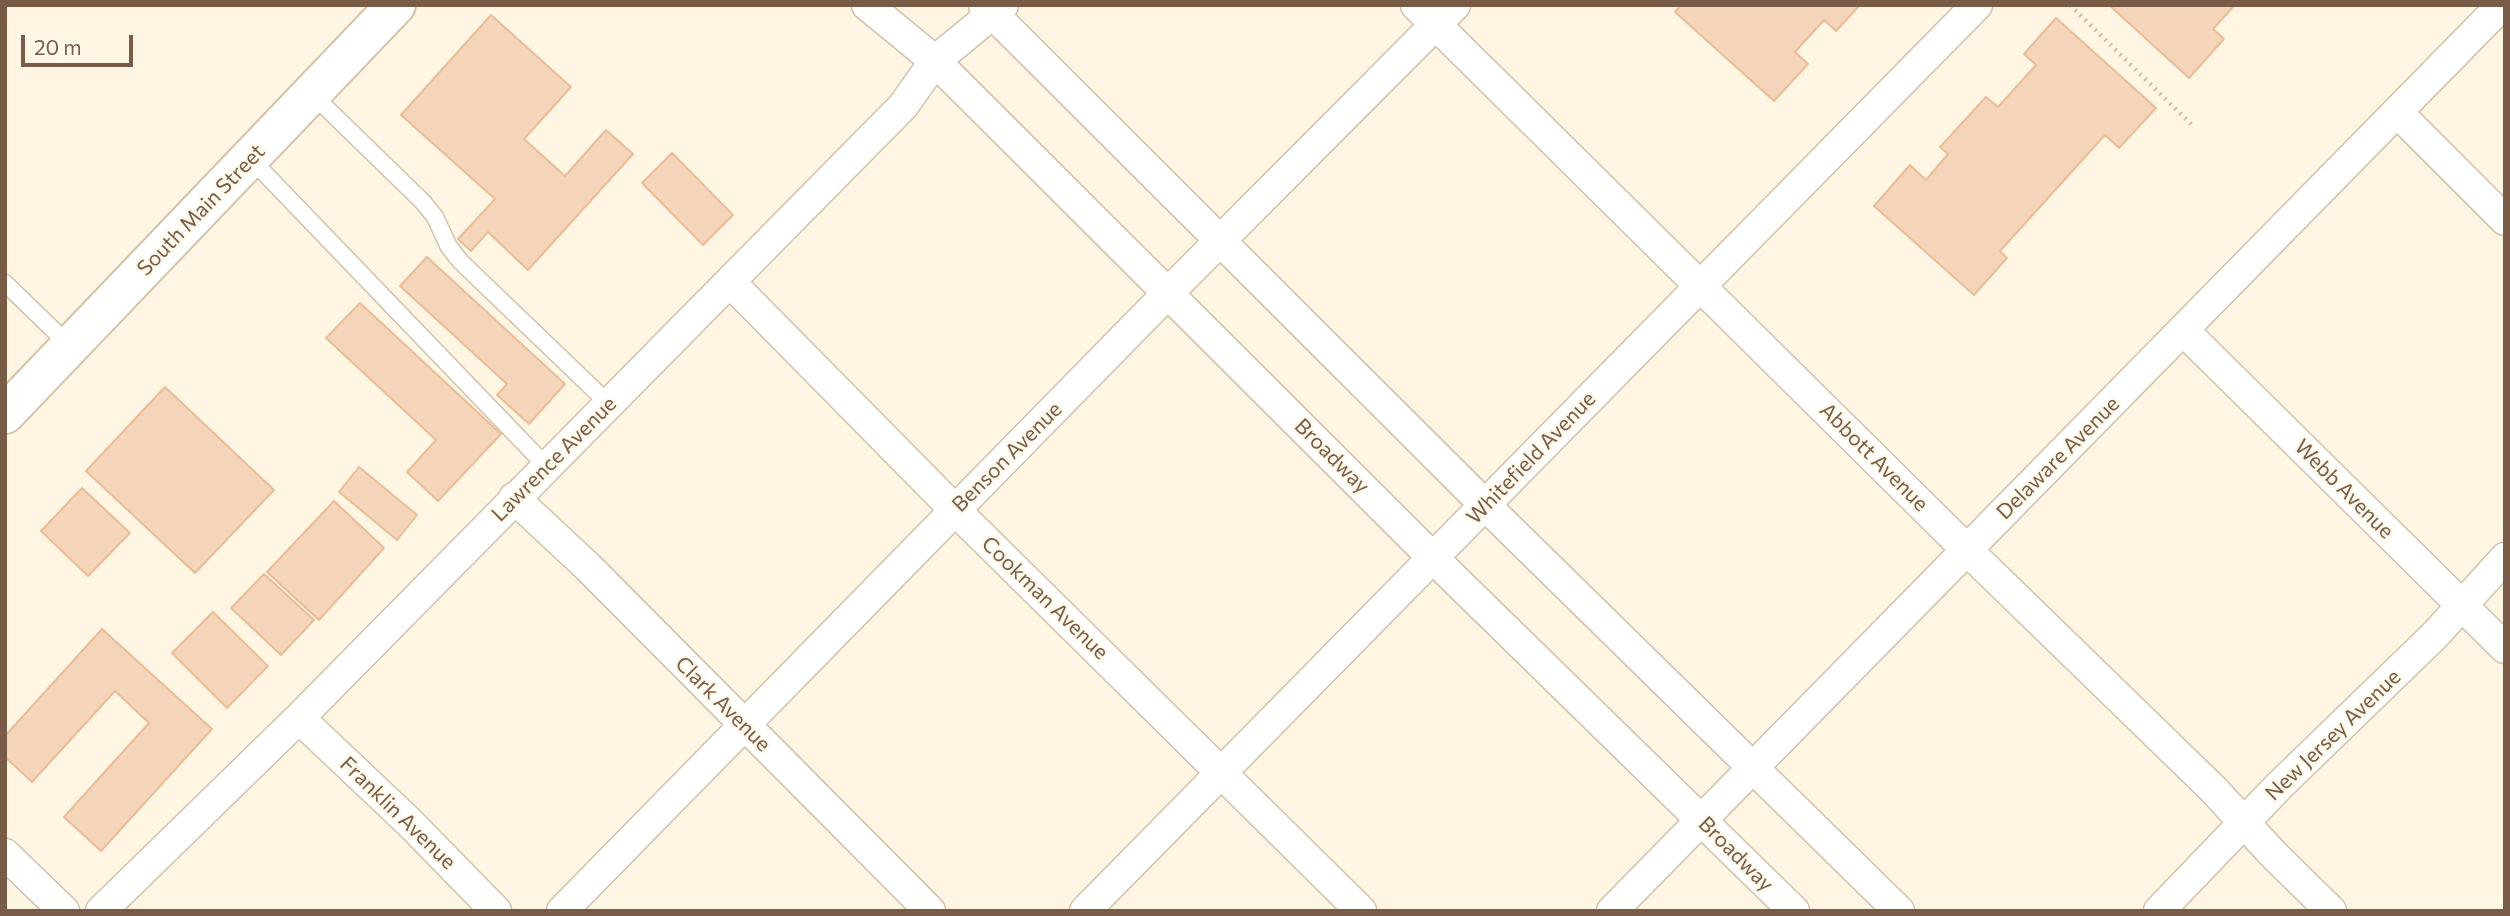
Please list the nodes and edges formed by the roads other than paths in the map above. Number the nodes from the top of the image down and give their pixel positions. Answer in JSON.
{"nodes":[{"id":1,"x":358,"y":5,"type":"edge"},
{"id":2,"x":396,"y":5,"type":"edge"},
{"id":3,"x":867,"y":5,"type":"edge"},
{"id":4,"x":1977,"y":5,"type":"edge"},
{"id":5,"x":2502,"y":5,"type":"edge"},
{"id":6,"x":993,"y":8,"type":"edge"},
{"id":7,"x":1436,"y":12,"type":"edge"},
{"id":8,"x":936,"y":61,"type":"junction"},
{"id":9,"x":344,"y":62,"type":"junction"},
{"id":10,"x":312,"y":94,"type":"junction"},
{"id":11,"x":2397,"y":112,"type":"junction"},
{"id":12,"x":250,"y":158,"type":"junction"},
{"id":13,"x":2505,"y":220,"type":"edge"},
{"id":14,"x":1220,"y":241,"type":"junction"},
{"id":15,"x":730,"y":282,"type":"junction"},
{"id":16,"x":5,"y":283,"type":"edge"},
{"id":17,"x":1700,"y":284,"type":"junction"},
{"id":18,"x":1168,"y":293,"type":"junction"},
{"id":19,"x":2184,"y":331,"type":"junction"},
{"id":20,"x":70,"y":346,"type":"junction"},
{"id":21,"x":609,"y":404,"type":"junction"},
{"id":22,"x":5,"y":414,"type":"edge"},
{"id":23,"x":546,"y":466,"type":"junction"},
{"id":24,"x":514,"y":498,"type":"junction"},
{"id":25,"x":1486,"y":506,"type":"junction"},
{"id":26,"x":955,"y":510,"type":"junction"},
{"id":27,"x":1968,"y":550,"type":"junction"},
{"id":28,"x":1432,"y":557,"type":"junction"},
{"id":29,"x":2505,"y":558,"type":"edge"},
{"id":30,"x":2462,"y":606,"type":"junction"},
{"id":31,"x":2505,"y":648,"type":"edge"},
{"id":32,"x":299,"y":718,"type":"junction"},
{"id":33,"x":744,"y":726,"type":"junction"},
{"id":34,"x":1753,"y":767,"type":"junction"},
{"id":35,"x":1222,"y":772,"type":"junction"},
{"id":36,"x":1703,"y":820,"type":"junction"},
{"id":37,"x":2244,"y":823,"type":"junction"},
{"id":38,"x":5,"y":854,"type":"edge"},
{"id":39,"x":64,"y":911,"type":"edge"},
{"id":40,"x":101,"y":911,"type":"edge"},
{"id":41,"x":496,"y":911,"type":"edge"},
{"id":42,"x":562,"y":911,"type":"edge"},
{"id":43,"x":930,"y":911,"type":"edge"},
{"id":44,"x":1085,"y":911,"type":"edge"},
{"id":45,"x":1361,"y":911,"type":"edge"},
{"id":46,"x":1612,"y":911,"type":"edge"},
{"id":47,"x":1794,"y":911,"type":"edge"},
{"id":48,"x":1899,"y":911,"type":"edge"},
{"id":49,"x":2159,"y":911,"type":"edge"},
{"id":50,"x":2331,"y":911,"type":"edge"}],
"edges":[{"from":1,"to":9,"type":"main road"},
{"from":2,"to":9,"type":"main road","name":"South Main Street"},
{"from":3,"to":8,"type":"street","name":"Broadway"},
{"from":4,"to":17,"type":"street","name":"Whitefield Avenue"},
{"from":5,"to":11,"type":"street","name":"Delaware Avenue"},
{"from":6,"to":8,"type":"street","name":"Lawrence Avenue"},
{"from":6,"to":14,"type":"street"},
{"from":7,"to":14,"type":"street","name":"Benson Avenue"},
{"from":7,"to":17,"type":"street","name":"Abbott Avenue"},
{"from":8,"to":15,"type":"street","name":"Lawrence Avenue"},
{"from":8,"to":18,"type":"street","name":"Broadway"},
{"from":9,"to":10,"type":"main road","name":"South Main Street"},
{"from":10,"to":12,"type":"main road","name":"South Main Street"},
{"from":10,"to":21,"type":"lane"},
{"from":11,"to":13,"type":"street"},
{"from":11,"to":19,"type":"street","name":"Delaware Avenue"},
{"from":12,"to":20,"type":"main road","name":"South Main Street"},
{"from":12,"to":23,"type":"lane"},
{"from":14,"to":18,"type":"street","name":"Benson Avenue"},
{"from":14,"to":25,"type":"street"},
{"from":15,"to":21,"type":"street","name":"Lawrence Avenue"},
{"from":15,"to":26,"type":"street","name":"Cookman Avenue"},
{"from":16,"to":20,"type":"lane"},
{"from":17,"to":25,"type":"street","name":"Whitefield Avenue"},
{"from":17,"to":27,"type":"street","name":"Abbott Avenue"},
{"from":18,"to":26,"type":"street","name":"Benson Avenue"},
{"from":18,"to":28,"type":"street","name":"Broadway"},
{"from":19,"to":27,"type":"street","name":"Delaware Avenue"},
{"from":19,"to":30,"type":"street","name":"Webb Avenue"},
{"from":20,"to":22,"type":"main road","name":"South Main Street"},
{"from":21,"to":23,"type":"street","name":"Lawrence Avenue"},
{"from":23,"to":24,"type":"street","name":"Lawrence Avenue"},
{"from":24,"to":32,"type":"street","name":"Lawrence Avenue"},
{"from":24,"to":33,"type":"street","name":"Clark Avenue"},
{"from":25,"to":28,"type":"street","name":"Whitefield Avenue"},
{"from":25,"to":34,"type":"street"},
{"from":26,"to":33,"type":"street","name":"Benson Avenue"},
{"from":26,"to":35,"type":"street","name":"Cookman Avenue"},
{"from":27,"to":34,"type":"street","name":"Delaware Avenue"},
{"from":27,"to":37,"type":"street","name":"Abbott Avenue"},
{"from":28,"to":35,"type":"street","name":"Whitefield Avenue"},
{"from":28,"to":36,"type":"street","name":"Broadway"},
{"from":29,"to":30,"type":"street","name":"New Jersey Avenue"},
{"from":30,"to":31,"type":"street","name":"Webb Avenue"},
{"from":30,"to":37,"type":"street","name":"New Jersey Avenue"},
{"from":32,"to":40,"type":"street","name":"Lawrence Avenue"},
{"from":32,"to":41,"type":"street","name":"Franklin Avenue"},
{"from":33,"to":42,"type":"street","name":"Benson Avenue"},
{"from":33,"to":43,"type":"street","name":"Clark Avenue"},
{"from":34,"to":36,"type":"street","name":"Delaware Avenue"},
{"from":34,"to":48,"type":"street"},
{"from":35,"to":44,"type":"street","name":"Whitefield Avenue"},
{"from":35,"to":45,"type":"street","name":"Cookman Avenue"},
{"from":36,"to":46,"type":"street","name":"Delaware Avenue"},
{"from":36,"to":47,"type":"street","name":"Broadway"},
{"from":37,"to":49,"type":"street","name":"New Jersey Avenue"},
{"from":37,"to":50,"type":"street","name":"Abbott Avenue"},
{"from":38,"to":39,"type":"street"}]}
